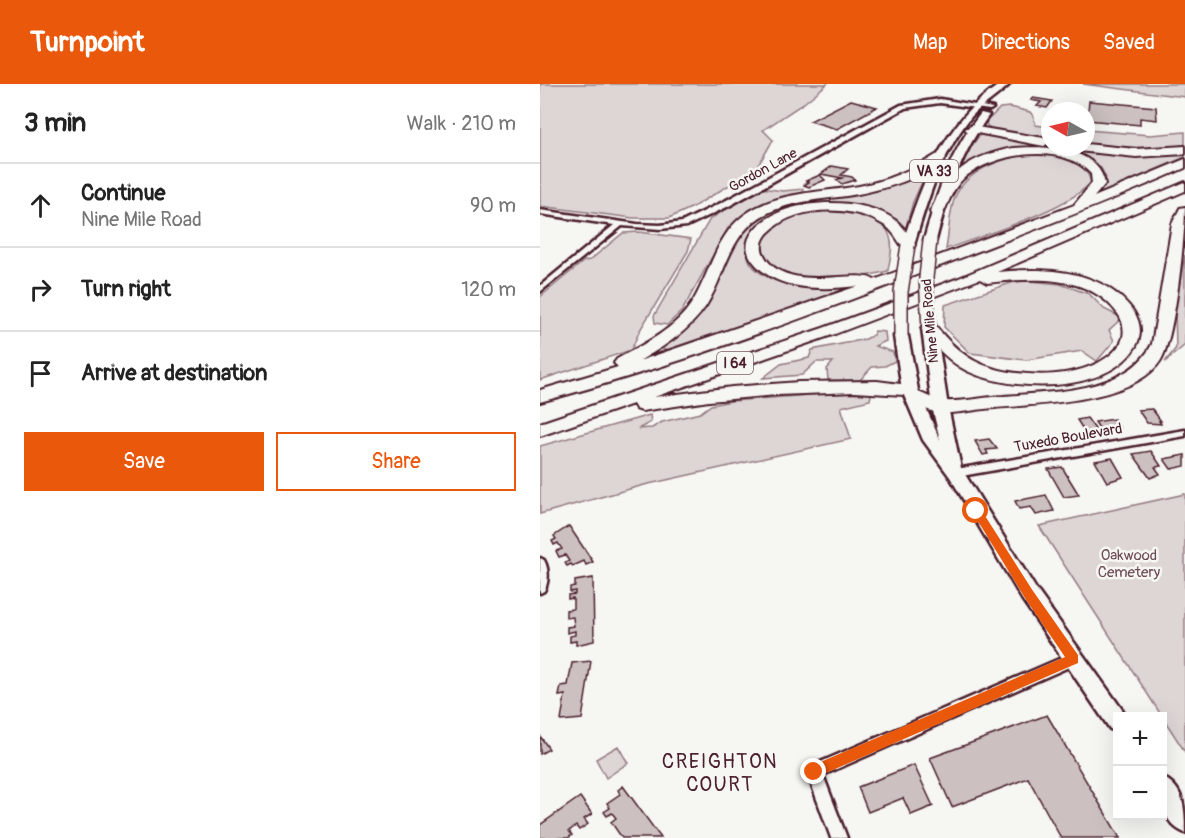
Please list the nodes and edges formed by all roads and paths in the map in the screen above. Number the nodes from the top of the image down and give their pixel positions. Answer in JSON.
{"nodes":[{"id":1,"x":1006,"y":84,"type":"edge"},
{"id":2,"x":1014,"y":84,"type":"edge"},
{"id":3,"x":984,"y":107,"type":"junction"},
{"id":4,"x":971,"y":129,"type":"junction"},
{"id":5,"x":1041,"y":141,"type":"edge"},
{"id":6,"x":1095,"y":149,"type":"edge"},
{"id":7,"x":1185,"y":150,"type":"edge"},
{"id":8,"x":940,"y":158,"type":"junction"},
{"id":9,"x":1185,"y":163,"type":"edge"},
{"id":10,"x":1185,"y":186,"type":"edge"},
{"id":11,"x":1075,"y":209,"type":"junction"},
{"id":12,"x":1185,"y":211,"type":"edge"},
{"id":13,"x":540,"y":212,"type":"edge"},
{"id":14,"x":938,"y":212,"type":"junction"},
{"id":15,"x":620,"y":224,"type":"junction"},
{"id":16,"x":908,"y":246,"type":"junction"},
{"id":17,"x":902,"y":275,"type":"junction"},
{"id":18,"x":964,"y":281,"type":"junction"},
{"id":19,"x":540,"y":290,"type":"edge"},
{"id":20,"x":929,"y":328,"type":"junction"},
{"id":21,"x":594,"y":380,"type":"junction"},
{"id":22,"x":911,"y":393,"type":"junction"},
{"id":23,"x":540,"y":396,"type":"edge"},
{"id":24,"x":940,"y":407,"type":"junction"},
{"id":25,"x":580,"y":417,"type":"junction"},
{"id":26,"x":540,"y":430,"type":"edge"},
{"id":27,"x":1185,"y":433,"type":"edge"},
{"id":28,"x":956,"y":473,"type":"junction"},
{"id":29,"x":540,"y":563,"type":"edge"},
{"id":30,"x":540,"y":588,"type":"edge"},
{"id":31,"x":1074,"y":659,"type":"junction"},
{"id":32,"x":1113,"y":715,"type":"edge"},
{"id":33,"x":1167,"y":795,"type":"edge"},
{"id":34,"x":1185,"y":820,"type":"edge"},
{"id":35,"x":839,"y":838,"type":"edge"}],
"edges":[{"from":1,"to":3,"type":"main road","name":"Nine Mile Road","number":"VA 33"},
{"from":2,"to":3,"type":"main road","name":"Nine Mile Road","number":"VA 33"},
{"from":3,"to":4,"type":"main road","name":"Nine Mile Road","number":"VA 33"},
{"from":3,"to":8,"type":"main road","name":"Nine Mile Road","number":"VA 33"},
{"from":3,"to":15,"type":"street","name":"Gordon Lane"},
{"from":4,"to":5,"type":"highway"},
{"from":4,"to":14,"type":"main road","name":"Nine Mile Road","number":"VA 33"},
{"from":6,"to":7,"type":"highway"},
{"from":8,"to":16,"type":"main road","name":"Nine Mile Road","number":"VA 33"},
{"from":8,"to":21,"type":"highway"},
{"from":9,"to":11,"type":"highway","number":"I 64"},
{"from":10,"to":18,"type":"highway","number":"I 64"},
{"from":11,"to":14,"type":"highway"},
{"from":11,"to":17,"type":"highway","number":"I 64"},
{"from":12,"to":24,"type":"highway"},
{"from":13,"to":15,"type":"street","name":"Gordon Lane"},
{"from":14,"to":20,"type":"main road","name":"Nine Mile Road","number":"VA 33","bridge":true},
{"from":15,"to":19,"type":"street"},
{"from":16,"to":17,"type":"highway"},
{"from":16,"to":22,"type":"main road","name":"Nine Mile Road","number":"VA 33","bridge":true},
{"from":17,"to":21,"type":"highway","number":"I 64"},
{"from":18,"to":20,"type":"highway"},
{"from":18,"to":25,"type":"highway","number":"I 64"},
{"from":20,"to":24,"type":"main road","name":"Nine Mile Road","number":"VA 33"},
{"from":21,"to":23,"type":"highway","number":"I 64"},
{"from":22,"to":24,"type":"highway"},
{"from":22,"to":25,"type":"highway"},
{"from":22,"to":28,"type":"main road","name":"Nine Mile Road","number":"VA 33"},
{"from":24,"to":28,"type":"main road","name":"Nine Mile Road","number":"VA 33"},
{"from":25,"to":26,"type":"highway","number":"I 64"},
{"from":27,"to":28,"type":"street","name":"Tuxedo Boulevard"},
{"from":28,"to":31,"type":"main road","name":"Nine Mile Road","number":"VA 33"},
{"from":29,"to":30,"type":"street"},
{"from":31,"to":32,"type":"main road","name":"Nine Mile Road","number":"VA 33"},
{"from":31,"to":35,"type":"street"},
{"from":33,"to":34,"type":"main road"}]}
